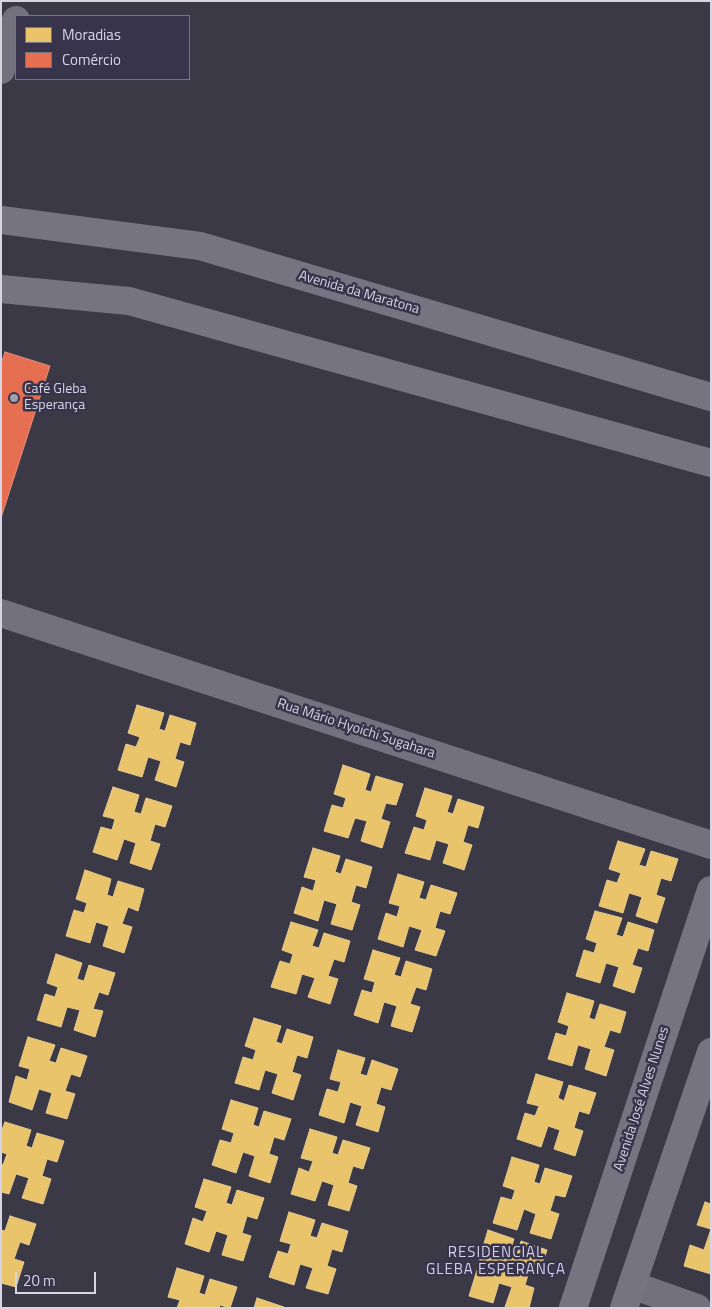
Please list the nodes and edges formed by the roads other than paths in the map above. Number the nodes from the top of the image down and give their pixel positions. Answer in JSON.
{"nodes":[{"id":1,"x":22,"y":1,"type":"edge"},
{"id":2,"x":17,"y":15,"type":"edge"},
{"id":3,"x":15,"y":23,"type":"edge"},
{"id":4,"x":1,"y":70,"type":"edge"},
{"id":5,"x":1,"y":220,"type":"edge"},
{"id":6,"x":1,"y":289,"type":"edge"},
{"id":7,"x":711,"y":397,"type":"edge"},
{"id":8,"x":711,"y":463,"type":"edge"},
{"id":9,"x":1,"y":613,"type":"edge"},
{"id":10,"x":711,"y":845,"type":"edge"},
{"id":11,"x":711,"y":890,"type":"edge"},
{"id":12,"x":711,"y":1052,"type":"edge"},
{"id":13,"x":628,"y":1296,"type":"edge"},
{"id":14,"x":573,"y":1308,"type":"edge"},
{"id":15,"x":697,"y":1308,"type":"edge"}],
"edges":[{"from":1,"to":2,"type":"street"},
{"from":3,"to":4,"type":"street"},
{"from":5,"to":7,"type":"street","name":"Avenida da Maratona"},
{"from":6,"to":8,"type":"street"},
{"from":9,"to":10,"type":"street","name":"Rua Mário Hyoichi Sugahara"},
{"from":11,"to":14,"type":"street","name":"Avenida José Alves Nunes"},
{"from":12,"to":13,"type":"street"},
{"from":13,"to":15,"type":"street"}]}
